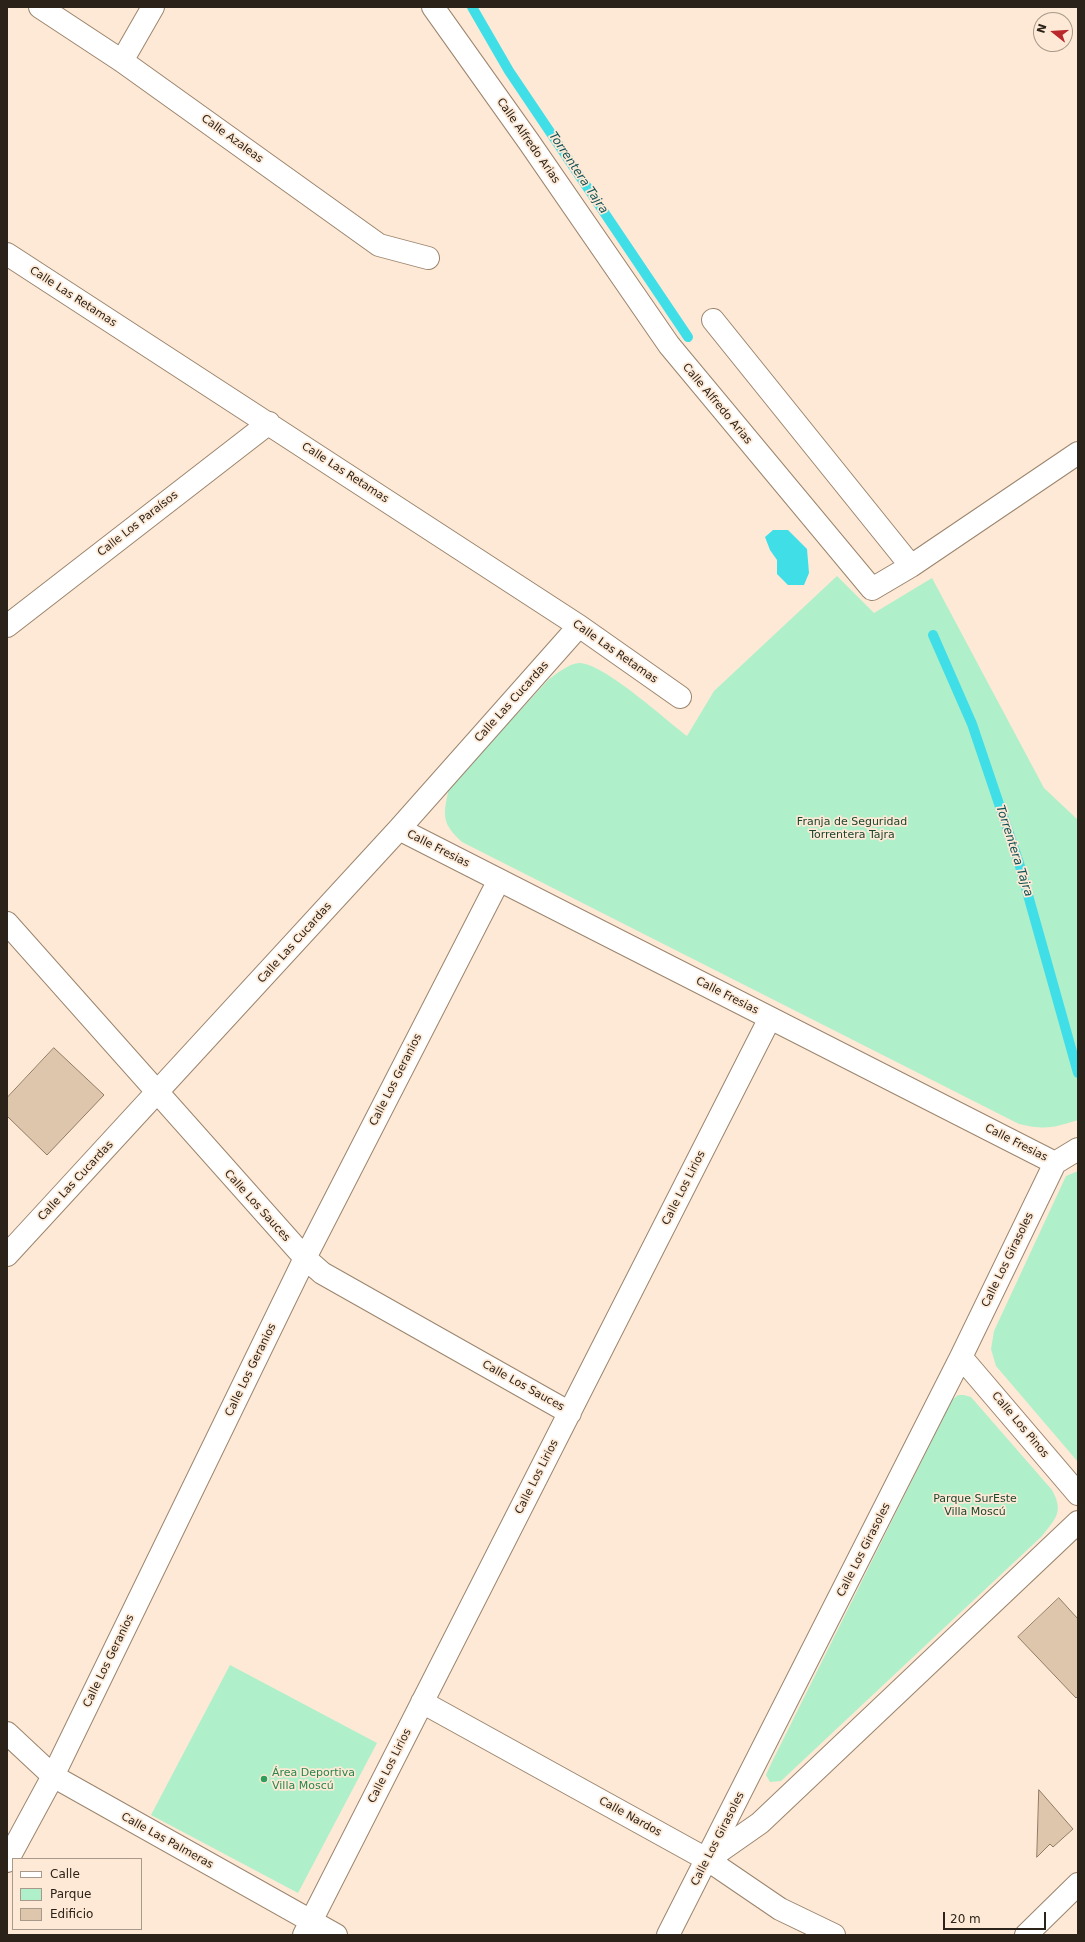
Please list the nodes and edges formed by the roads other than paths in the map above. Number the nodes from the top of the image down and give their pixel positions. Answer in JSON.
{"nodes":[{"id":1,"x":40,"y":7,"type":"edge"},
{"id":2,"x":153,"y":7,"type":"edge"},
{"id":3,"x":433,"y":7,"type":"edge"},
{"id":4,"x":122,"y":60,"type":"junction"},
{"id":5,"x":7,"y":254,"type":"edge"},
{"id":6,"x":428,"y":258,"type":"dead end"},
{"id":7,"x":713,"y":320,"type":"dead end"},
{"id":8,"x":269,"y":423,"type":"junction"},
{"id":9,"x":1075,"y":460,"type":"edge"},
{"id":10,"x":911,"y":566,"type":"junction"},
{"id":11,"x":7,"y":626,"type":"edge"},
{"id":12,"x":579,"y":626,"type":"junction"},
{"id":13,"x":680,"y":697,"type":"dead end"},
{"id":14,"x":399,"y":829,"type":"junction"},
{"id":15,"x":499,"y":880,"type":"junction"},
{"id":16,"x":7,"y":923,"type":"edge"},
{"id":17,"x":770,"y":1018,"type":"junction"},
{"id":18,"x":158,"y":1093,"type":"junction"},
{"id":19,"x":1078,"y":1149,"type":"edge"},
{"id":20,"x":1055,"y":1163,"type":"junction"},
{"id":21,"x":7,"y":1255,"type":"edge"},
{"id":22,"x":305,"y":1258,"type":"junction"},
{"id":23,"x":961,"y":1357,"type":"junction"},
{"id":24,"x":570,"y":1413,"type":"junction"},
{"id":25,"x":1078,"y":1494,"type":"edge"},
{"id":26,"x":1078,"y":1522,"type":"edge"},
{"id":27,"x":422,"y":1702,"type":"junction"},
{"id":28,"x":7,"y":1733,"type":"edge"},
{"id":29,"x":53,"y":1776,"type":"junction"},
{"id":30,"x":708,"y":1860,"type":"junction"},
{"id":31,"x":7,"y":1861,"type":"edge"},
{"id":32,"x":1078,"y":1884,"type":"edge"},
{"id":33,"x":307,"y":1928,"type":"edge"},
{"id":34,"x":336,"y":1935,"type":"edge"},
{"id":35,"x":668,"y":1935,"type":"edge"},
{"id":36,"x":834,"y":1935,"type":"edge"},
{"id":37,"x":1026,"y":1935,"type":"edge"}],
"edges":[{"from":1,"to":4,"type":"street","name":"Calle Azaleas"},
{"from":2,"to":4,"type":"street"},
{"from":3,"to":10,"type":"street","name":"Calle Alfredo Arias"},
{"from":4,"to":6,"type":"street","name":"Calle Azaleas"},
{"from":5,"to":8,"type":"street","name":"Calle Las Retamas"},
{"from":7,"to":10,"type":"street"},
{"from":8,"to":11,"type":"street","name":"Calle Los Paraísos"},
{"from":8,"to":12,"type":"street","name":"Calle Las Retamas"},
{"from":9,"to":10,"type":"street","name":"Calle Alfredo Arias"},
{"from":12,"to":13,"type":"street","name":"Calle Las Retamas"},
{"from":12,"to":14,"type":"street","name":"Calle Las Cucardas"},
{"from":14,"to":15,"type":"street","name":"Calle Fresias"},
{"from":14,"to":18,"type":"street","name":"Calle Las Cucardas"},
{"from":15,"to":17,"type":"street","name":"Calle Fresias"},
{"from":15,"to":22,"type":"street","name":"Calle Los Geranios"},
{"from":16,"to":18,"type":"street","name":"Calle Los Sauces"},
{"from":17,"to":20,"type":"street","name":"Calle Fresias"},
{"from":17,"to":24,"type":"street","name":"Calle Los Lirios"},
{"from":18,"to":21,"type":"street","name":"Calle Las Cucardas"},
{"from":18,"to":22,"type":"street","name":"Calle Los Sauces"},
{"from":19,"to":20,"type":"street"},
{"from":20,"to":23,"type":"street","name":"Calle Los Girasoles"},
{"from":22,"to":24,"type":"street","name":"Calle Los Sauces"},
{"from":22,"to":29,"type":"street","name":"Calle Los Geranios"},
{"from":23,"to":25,"type":"street","name":"Calle Los Pinos"},
{"from":23,"to":30,"type":"street","name":"Calle Los Girasoles"},
{"from":24,"to":27,"type":"street","name":"Calle Los Lirios"},
{"from":26,"to":30,"type":"street"},
{"from":27,"to":30,"type":"street","name":"Calle Nardos"},
{"from":27,"to":33,"type":"street","name":"Calle Los Lirios"},
{"from":28,"to":29,"type":"street","name":"Calle Las Palmeras"},
{"from":29,"to":31,"type":"street","name":"Calle Los Geranios"},
{"from":29,"to":33,"type":"street","name":"Calle Las Palmeras"},
{"from":30,"to":35,"type":"street","name":"Calle Los Girasoles"},
{"from":30,"to":36,"type":"street","name":"Calle Nardos"},
{"from":32,"to":37,"type":"street"},
{"from":33,"to":34,"type":"street","name":"Calle Las Palmeras"}]}
